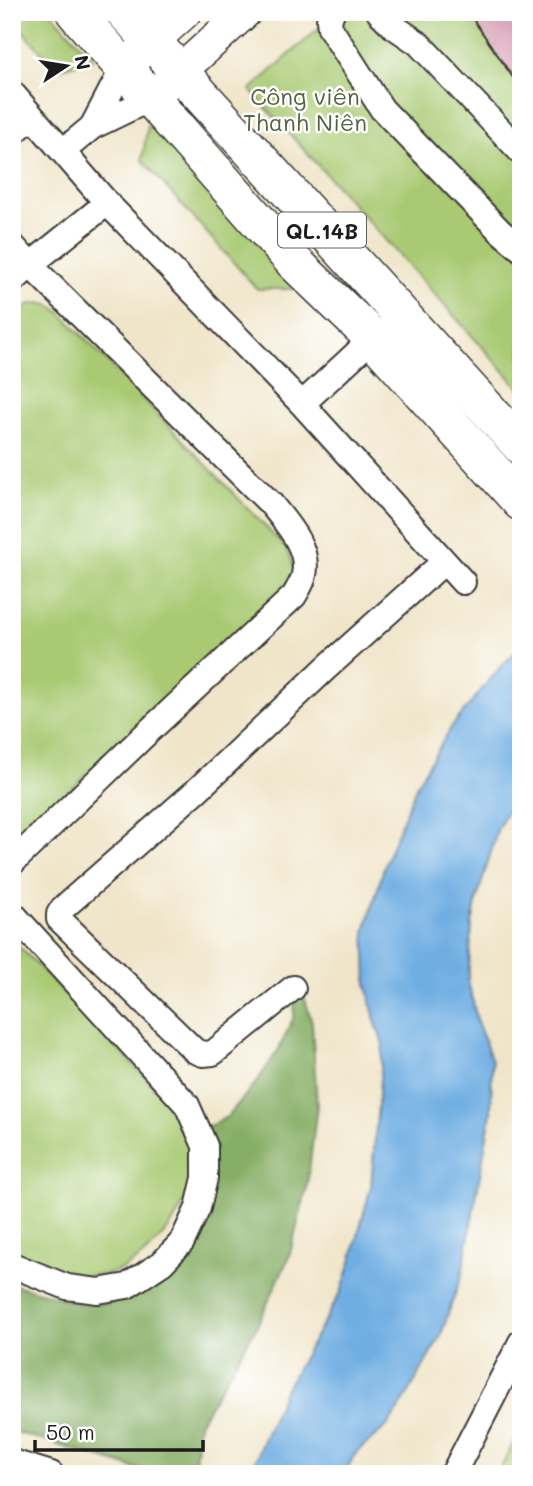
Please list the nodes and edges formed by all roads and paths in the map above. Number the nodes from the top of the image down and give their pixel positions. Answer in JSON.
{"nodes":[{"id":1,"x":75,"y":12,"type":"edge"},
{"id":2,"x":125,"y":12,"type":"edge"},
{"id":3,"x":185,"y":12,"type":"edge"},
{"id":4,"x":245,"y":12,"type":"edge"},
{"id":5,"x":332,"y":12,"type":"edge"},
{"id":6,"x":379,"y":12,"type":"edge"},
{"id":7,"x":152,"y":42,"type":"junction"},
{"id":8,"x":124,"y":68,"type":"junction"},
{"id":9,"x":179,"y":72,"type":"junction"},
{"id":10,"x":12,"y":93,"type":"edge"},
{"id":11,"x":150,"y":99,"type":"junction"},
{"id":12,"x":32,"y":116,"type":"junction"},
{"id":13,"x":92,"y":127,"type":"junction"},
{"id":14,"x":12,"y":134,"type":"edge"},
{"id":15,"x":63,"y":151,"type":"junction"},
{"id":16,"x":521,"y":152,"type":"edge"},
{"id":17,"x":107,"y":203,"type":"junction"},
{"id":18,"x":12,"y":245,"type":"edge"},
{"id":19,"x":521,"y":249,"type":"edge"},
{"id":20,"x":21,"y":273,"type":"edge"},
{"id":21,"x":12,"y":307,"type":"edge"},
{"id":22,"x":18,"y":313,"type":"dead end"},
{"id":23,"x":373,"y":338,"type":"junction"},
{"id":24,"x":302,"y":404,"type":"junction"},
{"id":25,"x":521,"y":446,"type":"edge"},
{"id":26,"x":521,"y":502,"type":"edge"},
{"id":27,"x":444,"y":562,"type":"junction"},
{"id":28,"x":463,"y":582,"type":"dead end"},
{"id":29,"x":12,"y":863,"type":"edge"},
{"id":30,"x":12,"y":913,"type":"edge"},
{"id":31,"x":293,"y":988,"type":"dead end"},
{"id":32,"x":12,"y":1265,"type":"edge"},
{"id":33,"x":521,"y":1342,"type":"edge"},
{"id":34,"x":12,"y":1462,"type":"edge"},
{"id":35,"x":51,"y":1474,"type":"edge"},
{"id":36,"x":453,"y":1474,"type":"edge"}],
"edges":[{"from":1,"to":8,"type":"highway","number":"QL.14B"},
{"from":2,"to":7,"type":"highway","number":"QL.14B"},
{"from":3,"to":7,"type":"main road"},
{"from":4,"to":9,"type":"main road"},
{"from":5,"to":19,"type":"street"},
{"from":6,"to":16,"type":"street"},
{"from":7,"to":8,"type":"main road"},
{"from":7,"to":9,"type":"highway","number":"QL.14B"},
{"from":8,"to":11,"type":"highway","number":"QL.14B"},
{"from":8,"to":13,"type":"street"},
{"from":9,"to":11,"type":"main road"},
{"from":9,"to":25,"type":"highway","number":"QL.14B"},
{"from":10,"to":12,"type":"street"},
{"from":11,"to":13,"type":"street"},
{"from":11,"to":23,"type":"highway","number":"QL.14B"},
{"from":12,"to":14,"type":"street"},
{"from":12,"to":15,"type":"street"},
{"from":13,"to":15,"type":"street"},
{"from":15,"to":17,"type":"street"},
{"from":17,"to":20,"type":"street"},
{"from":17,"to":24,"type":"street"},
{"from":18,"to":20,"type":"street"},
{"from":20,"to":29,"type":"street"},
{"from":21,"to":22,"type":"path"},
{"from":23,"to":24,"type":"street"},
{"from":23,"to":26,"type":"highway","number":"QL.14B"},
{"from":24,"to":27,"type":"street"},
{"from":27,"to":28,"type":"street"},
{"from":27,"to":31,"type":"street"},
{"from":30,"to":32,"type":"street"},
{"from":33,"to":36,"type":"street"},
{"from":34,"to":35,"type":"street"}]}
